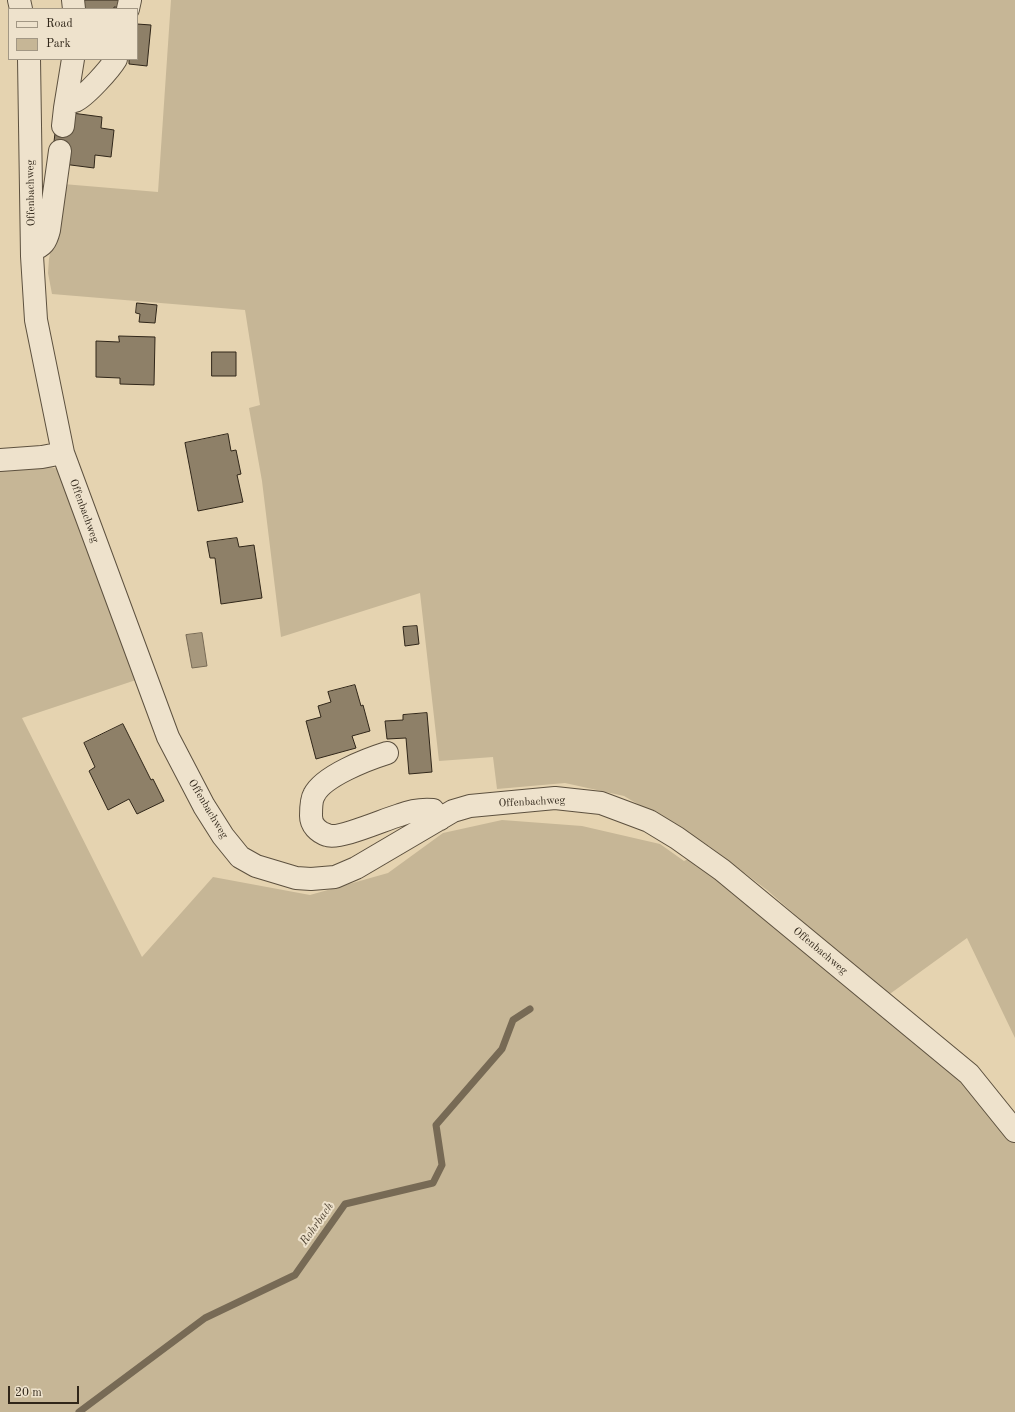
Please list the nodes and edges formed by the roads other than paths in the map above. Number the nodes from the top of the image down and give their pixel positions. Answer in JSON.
{"nodes":[{"id":1,"x":29,"y":60,"type":"edge"},
{"id":2,"x":73,"y":60,"type":"edge"},
{"id":3,"x":115,"y":60,"type":"edge"},
{"id":4,"x":66,"y":102,"type":"junction"},
{"id":5,"x":63,"y":126,"type":"dead end"},
{"id":6,"x":60,"y":151,"type":"dead end"},
{"id":7,"x":32,"y":250,"type":"junction"},
{"id":8,"x":63,"y":453,"type":"junction"},
{"id":9,"x":0,"y":460,"type":"edge"},
{"id":10,"x":387,"y":753,"type":"dead end"},
{"id":11,"x":440,"y":819,"type":"junction"},
{"id":12,"x":1015,"y":1131,"type":"edge"}],
"edges":[{"from":1,"to":7,"type":"street","name":"Offenbachweg"},
{"from":2,"to":4,"type":"street"},
{"from":3,"to":4,"type":"street"},
{"from":4,"to":5,"type":"street"},
{"from":6,"to":7,"type":"street"},
{"from":7,"to":8,"type":"street","name":"Offenbachweg"},
{"from":8,"to":9,"type":"street"},
{"from":8,"to":11,"type":"street","name":"Offenbachweg"},
{"from":10,"to":11,"type":"street"},
{"from":11,"to":12,"type":"street","name":"Offenbachweg"}]}
